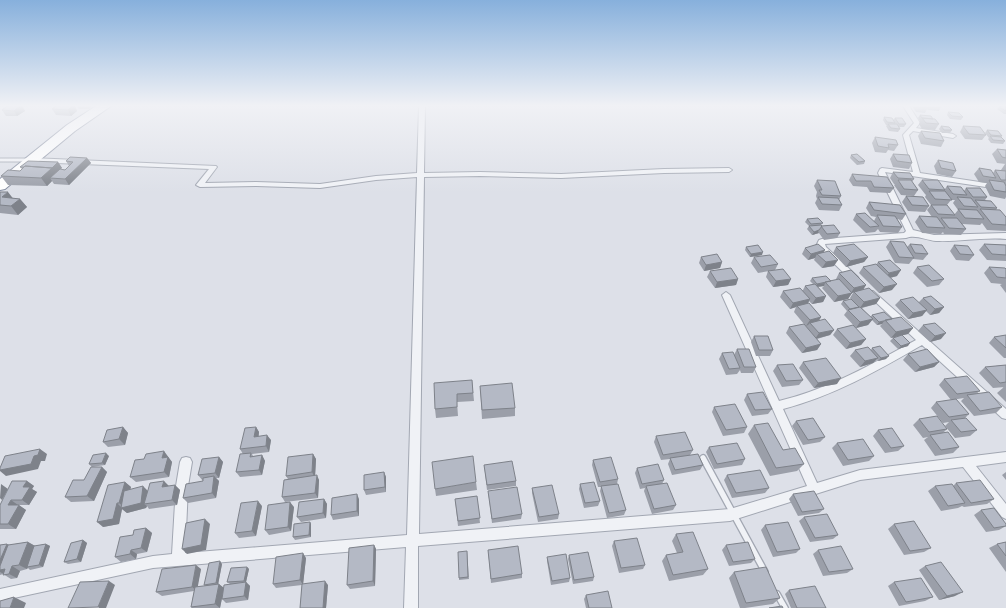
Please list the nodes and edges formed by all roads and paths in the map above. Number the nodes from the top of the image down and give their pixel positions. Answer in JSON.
{"nodes":[{"id":1,"x":63,"y":134,"type":"edge"},
{"id":2,"x":422,"y":134,"type":"edge"},
{"id":3,"x":907,"y":134,"type":"edge"},
{"id":4,"x":943,"y":134,"type":"edge"},
{"id":5,"x":953,"y":136,"type":"dead end"},
{"id":6,"x":0,"y":160,"type":"edge"},
{"id":7,"x":32,"y":160,"type":"junction"},
{"id":8,"x":729,"y":170,"type":"dead end"},
{"id":9,"x":917,"y":174,"type":"junction"},
{"id":10,"x":421,"y":175,"type":"junction"},
{"id":11,"x":0,"y":186,"type":"edge"},
{"id":12,"x":1006,"y":188,"type":"edge"},
{"id":13,"x":910,"y":232,"type":"junction"},
{"id":14,"x":1006,"y":236,"type":"edge"},
{"id":15,"x":726,"y":296,"type":"dead end"},
{"id":16,"x":921,"y":341,"type":"junction"},
{"id":17,"x":776,"y":406,"type":"junction"},
{"id":18,"x":1006,"y":415,"type":"edge"},
{"id":19,"x":1006,"y":457,"type":"edge"},
{"id":20,"x":703,"y":458,"type":"dead end"},
{"id":21,"x":186,"y":462,"type":"dead end"},
{"id":22,"x":966,"y":462,"type":"junction"},
{"id":23,"x":814,"y":489,"type":"junction"},
{"id":24,"x":1006,"y":513,"type":"edge"},
{"id":25,"x":734,"y":514,"type":"junction"},
{"id":26,"x":413,"y":541,"type":"junction"},
{"id":27,"x":178,"y":560,"type":"junction"},
{"id":28,"x":771,"y":582,"type":"edge"},
{"id":29,"x":775,"y":591,"type":"edge"},
{"id":30,"x":0,"y":595,"type":"edge"},
{"id":31,"x":411,"y":608,"type":"edge"},
{"id":32,"x":785,"y":608,"type":"edge"}],
"edges":[{"from":1,"to":7,"type":"highway"},
{"from":2,"to":10,"type":"street"},
{"from":3,"to":9,"type":"street"},
{"from":4,"to":5,"type":"street"},
{"from":6,"to":7,"type":"lane"},
{"from":7,"to":10,"type":"street"},
{"from":7,"to":11,"type":"highway"},
{"from":8,"to":10,"type":"street"},
{"from":9,"to":12,"type":"street"},
{"from":9,"to":13,"type":"street"},
{"from":10,"to":26,"type":"street"},
{"from":13,"to":14,"type":"street"},
{"from":13,"to":16,"type":"street"},
{"from":15,"to":17,"type":"street"},
{"from":16,"to":17,"type":"street"},
{"from":16,"to":18,"type":"street"},
{"from":17,"to":23,"type":"street"},
{"from":19,"to":22,"type":"street"},
{"from":20,"to":25,"type":"lane"},
{"from":21,"to":27,"type":"street"},
{"from":22,"to":23,"type":"street"},
{"from":22,"to":24,"type":"street"},
{"from":23,"to":25,"type":"street"},
{"from":25,"to":26,"type":"street"},
{"from":25,"to":28,"type":"lane"},
{"from":26,"to":27,"type":"street"},
{"from":26,"to":31,"type":"street"},
{"from":27,"to":30,"type":"street"},
{"from":29,"to":32,"type":"lane"}]}
